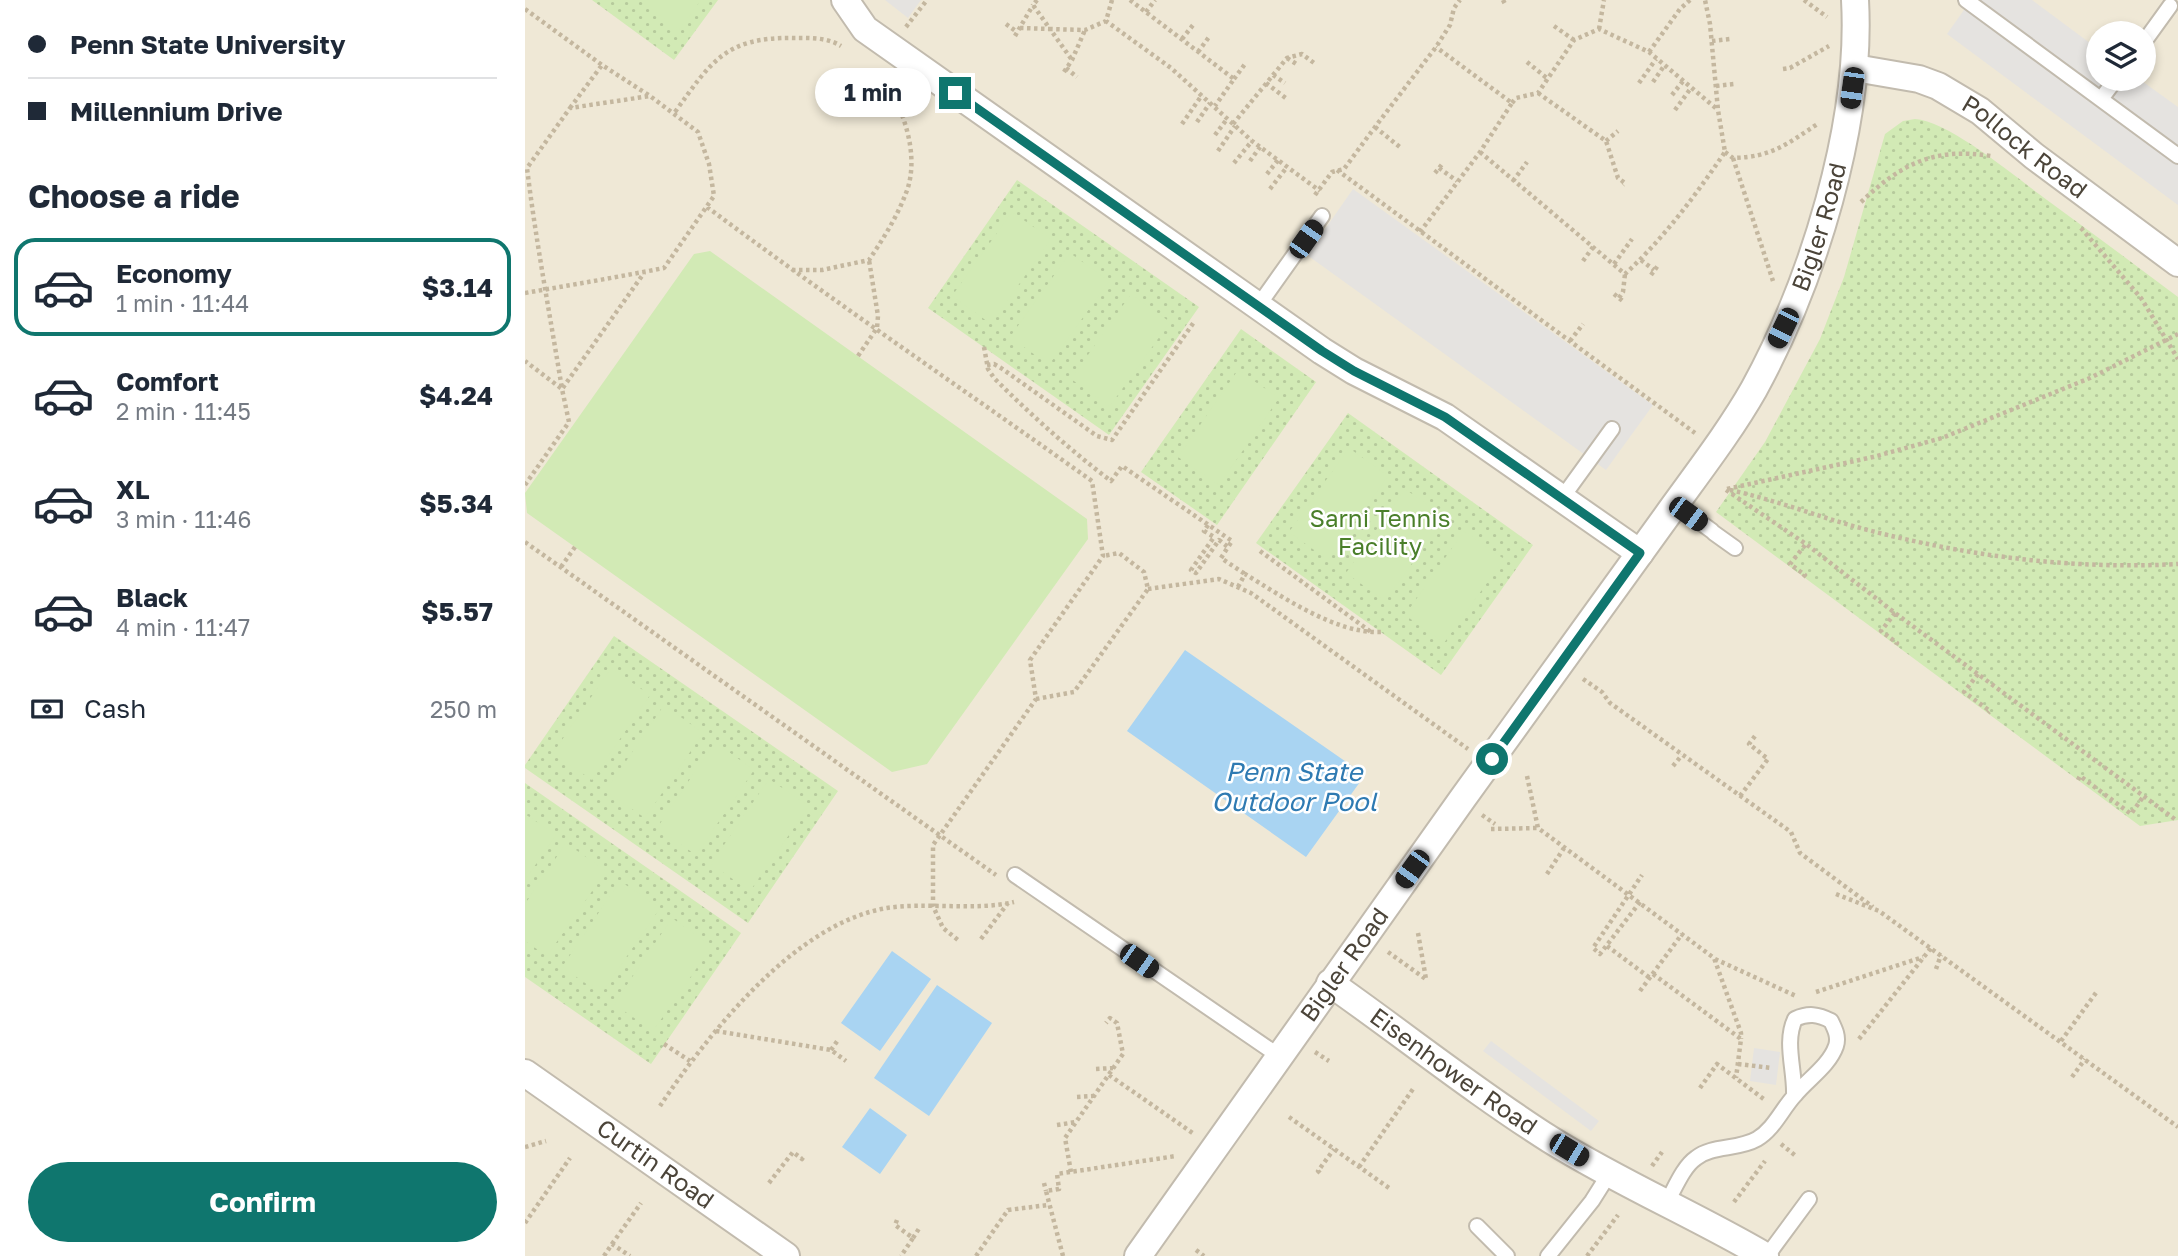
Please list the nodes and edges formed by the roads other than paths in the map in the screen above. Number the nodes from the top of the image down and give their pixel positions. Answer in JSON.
{"nodes":[{"id":1,"x":845,"y":0,"type":"edge"},
{"id":2,"x":1855,"y":0,"type":"edge"},
{"id":3,"x":1966,"y":0,"type":"edge"},
{"id":4,"x":2170,"y":6,"type":"dead end"},
{"id":5,"x":2156,"y":25,"type":"edge"},
{"id":6,"x":1855,"y":68,"type":"junction"},
{"id":7,"x":2107,"y":91,"type":"edge"},
{"id":8,"x":2101,"y":99,"type":"junction"},
{"id":9,"x":2178,"y":156,"type":"edge"},
{"id":10,"x":1322,"y":216,"type":"road end"},
{"id":11,"x":2178,"y":262,"type":"edge"},
{"id":12,"x":1258,"y":306,"type":"junction"},
{"id":13,"x":1612,"y":429,"type":"dead end"},
{"id":14,"x":1562,"y":498,"type":"junction"},
{"id":15,"x":1675,"y":504,"type":"junction"},
{"id":16,"x":1735,"y":548,"type":"dead end"},
{"id":17,"x":1640,"y":553,"type":"junction"},
{"id":18,"x":1015,"y":875,"type":"dead end"},
{"id":19,"x":1330,"y":983,"type":"junction"},
{"id":20,"x":1279,"y":1056,"type":"junction"},
{"id":21,"x":525,"y":1073,"type":"edge"},
{"id":22,"x":1794,"y":1095,"type":"junction"},
{"id":23,"x":1609,"y":1174,"type":"junction"},
{"id":24,"x":1809,"y":1199,"type":"dead end"},
{"id":25,"x":1667,"y":1202,"type":"junction"},
{"id":26,"x":1477,"y":1226,"type":"dead end"},
{"id":27,"x":786,"y":1256,"type":"edge"},
{"id":28,"x":1138,"y":1256,"type":"edge"},
{"id":29,"x":1507,"y":1256,"type":"edge"},
{"id":30,"x":1548,"y":1256,"type":"edge"},
{"id":31,"x":1766,"y":1256,"type":"edge"}],
"edges":[{"from":1,"to":12,"type":"street"},
{"from":2,"to":6,"type":"street","name":"Bigler Road"},
{"from":3,"to":8,"type":"lane"},
{"from":4,"to":5,"type":"lane"},
{"from":6,"to":11,"type":"street","name":"Pollock Road"},
{"from":6,"to":15,"type":"street","name":"Bigler Road"},
{"from":7,"to":8,"type":"lane"},
{"from":8,"to":9,"type":"lane"},
{"from":10,"to":12,"type":"lane"},
{"from":12,"to":14,"type":"street"},
{"from":13,"to":14,"type":"lane"},
{"from":14,"to":17,"type":"street"},
{"from":15,"to":16,"type":"lane"},
{"from":15,"to":17,"type":"street","name":"Bigler Road"},
{"from":17,"to":19,"type":"street","name":"Bigler Road"},
{"from":18,"to":20,"type":"lane"},
{"from":19,"to":20,"type":"street","name":"Bigler Road"},
{"from":19,"to":23,"type":"street","name":"Eisenhower Road"},
{"from":20,"to":28,"type":"street","name":"Bigler Road"},
{"from":21,"to":27,"type":"street","name":"Curtin Road"},
{"from":22,"to":22,"type":"lane"},
{"from":22,"to":25,"type":"lane"},
{"from":23,"to":25,"type":"street","name":"Eisenhower Road"},
{"from":23,"to":30,"type":"lane"},
{"from":24,"to":31,"type":"lane"},
{"from":25,"to":31,"type":"street","name":"Eisenhower Road"},
{"from":26,"to":29,"type":"lane"}]}
